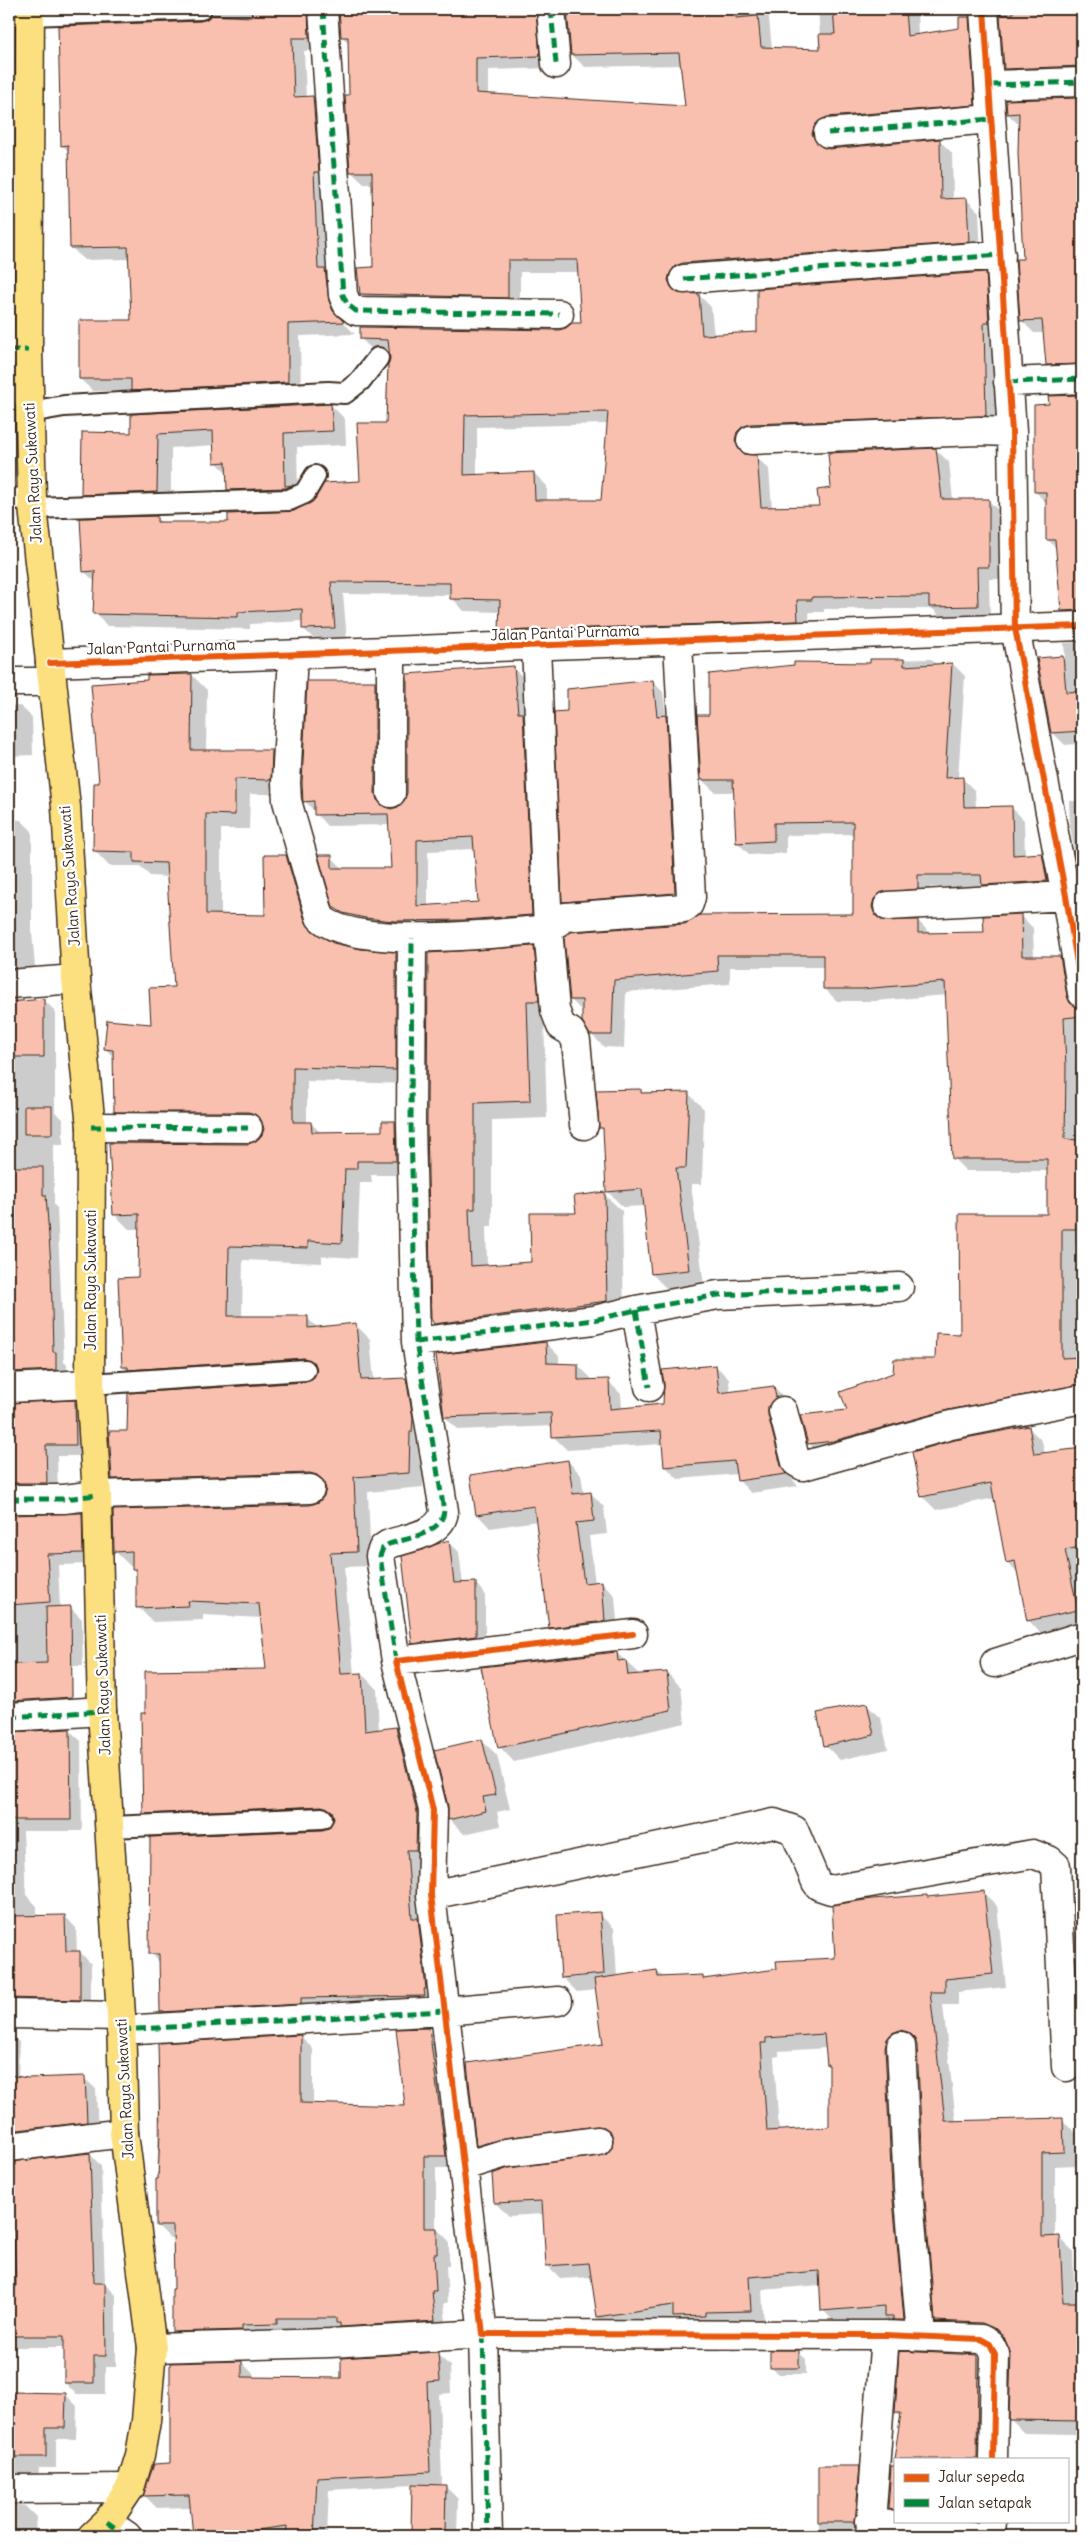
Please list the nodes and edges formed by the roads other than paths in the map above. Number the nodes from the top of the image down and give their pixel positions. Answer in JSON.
{"nodes":[{"id":1,"x":200,"y":9,"type":"edge"},
{"id":2,"x":323,"y":9,"type":"edge"},
{"id":3,"x":551,"y":9,"type":"edge"},
{"id":4,"x":984,"y":9,"type":"edge"},
{"id":5,"x":30,"y":12,"type":"edge"},
{"id":6,"x":556,"y":64,"type":"dead end"},
{"id":7,"x":1082,"y":82,"type":"edge"},
{"id":8,"x":990,"y":85,"type":"junction"},
{"id":9,"x":991,"y":118,"type":"junction"},
{"id":10,"x":828,"y":133,"type":"dead end"},
{"id":11,"x":1001,"y":255,"type":"junction"},
{"id":12,"x":684,"y":279,"type":"dead end"},
{"id":13,"x":559,"y":314,"type":"dead end"},
{"id":14,"x":18,"y":350,"type":"edge"},
{"id":15,"x":378,"y":358,"type":"dead end"},
{"id":16,"x":1082,"y":380,"type":"edge"},
{"id":17,"x":1008,"y":382,"type":"junction"},
{"id":18,"x":23,"y":399,"type":"edge"},
{"id":19,"x":1012,"y":432,"type":"junction"},
{"id":20,"x":751,"y":440,"type":"dead end"},
{"id":21,"x":315,"y":476,"type":"dead end"},
{"id":22,"x":24,"y":502,"type":"edge"},
{"id":23,"x":1082,"y":626,"type":"edge"},
{"id":24,"x":1015,"y":628,"type":"junction"},
{"id":25,"x":678,"y":642,"type":"junction"},
{"id":26,"x":536,"y":646,"type":"junction"},
{"id":27,"x":392,"y":652,"type":"junction"},
{"id":28,"x":293,"y":655,"type":"junction"},
{"id":29,"x":50,"y":672,"type":"junction"},
{"id":30,"x":9,"y":682,"type":"edge"},
{"id":31,"x":391,"y":793,"type":"dead end"},
{"id":32,"x":1066,"y":896,"type":"junction"},
{"id":33,"x":888,"y":906,"type":"dead end"},
{"id":34,"x":548,"y":929,"type":"junction"},
{"id":35,"x":412,"y":938,"type":"junction"},
{"id":36,"x":76,"y":979,"type":"junction"},
{"id":37,"x":9,"y":984,"type":"edge"},
{"id":38,"x":1082,"y":994,"type":"edge"},
{"id":39,"x":584,"y":1126,"type":"dead end"},
{"id":40,"x":91,"y":1127,"type":"junction"},
{"id":41,"x":248,"y":1128,"type":"dead end"},
{"id":42,"x":899,"y":1287,"type":"dead end"},
{"id":43,"x":636,"y":1310,"type":"junction"},
{"id":44,"x":416,"y":1342,"type":"junction"},
{"id":45,"x":305,"y":1370,"type":"dead end"},
{"id":46,"x":90,"y":1384,"type":"junction"},
{"id":47,"x":649,"y":1387,"type":"dead end"},
{"id":48,"x":9,"y":1388,"type":"edge"},
{"id":49,"x":1082,"y":1399,"type":"edge"},
{"id":50,"x":783,"y":1411,"type":"dead end"},
{"id":51,"x":310,"y":1489,"type":"dead end"},
{"id":52,"x":97,"y":1495,"type":"junction"},
{"id":53,"x":9,"y":1500,"type":"edge"},
{"id":54,"x":633,"y":1634,"type":"dead end"},
{"id":55,"x":1082,"y":1636,"type":"edge"},
{"id":56,"x":396,"y":1660,"type":"junction"},
{"id":57,"x":994,"y":1663,"type":"dead end"},
{"id":58,"x":102,"y":1711,"type":"junction"},
{"id":59,"x":9,"y":1717,"type":"edge"},
{"id":60,"x":322,"y":1818,"type":"dead end"},
{"id":61,"x":111,"y":1827,"type":"junction"},
{"id":62,"x":431,"y":1895,"type":"junction"},
{"id":63,"x":558,"y":2001,"type":"dead end"},
{"id":64,"x":443,"y":2011,"type":"junction"},
{"id":65,"x":9,"y":2014,"type":"edge"},
{"id":66,"x":121,"y":2023,"type":"junction"},
{"id":67,"x":901,"y":2046,"type":"dead end"},
{"id":68,"x":1066,"y":2066,"type":"dead end"},
{"id":69,"x":124,"y":2133,"type":"junction"},
{"id":70,"x":598,"y":2142,"type":"dead end"},
{"id":71,"x":9,"y":2147,"type":"edge"},
{"id":72,"x":464,"y":2166,"type":"junction"},
{"id":73,"x":483,"y":2334,"type":"junction"},
{"id":74,"x":885,"y":2335,"type":"junction"},
{"id":75,"x":921,"y":2335,"type":"junction"},
{"id":76,"x":152,"y":2348,"type":"junction"},
{"id":77,"x":993,"y":2458,"type":"edge"},
{"id":78,"x":130,"y":2488,"type":"junction"},
{"id":79,"x":9,"y":2489,"type":"edge"},
{"id":80,"x":992,"y":2522,"type":"edge"},
{"id":81,"x":870,"y":2529,"type":"edge"},
{"id":82,"x":108,"y":2531,"type":"edge"},
{"id":83,"x":488,"y":2536,"type":"edge"},
{"id":84,"x":972,"y":2536,"type":"edge"},
{"id":85,"x":991,"y":2536,"type":"edge"}],
"edges":[{"from":1,"to":5,"type":"lane"},
{"from":2,"to":13,"type":"street"},
{"from":3,"to":6,"type":"street"},
{"from":4,"to":8,"type":"street"},
{"from":5,"to":14,"type":"highway","name":"Jalan Raya Sukawati"},
{"from":7,"to":8,"type":"street"},
{"from":8,"to":9,"type":"street"},
{"from":9,"to":10,"type":"street"},
{"from":9,"to":11,"type":"street"},
{"from":11,"to":12,"type":"street"},
{"from":11,"to":17,"type":"street"},
{"from":14,"to":18,"type":"highway","name":"Jalan Raya Sukawati"},
{"from":15,"to":18,"type":"lane"},
{"from":16,"to":17,"type":"street"},
{"from":17,"to":19,"type":"street"},
{"from":18,"to":22,"type":"highway","name":"Jalan Raya Sukawati"},
{"from":19,"to":20,"type":"street"},
{"from":19,"to":24,"type":"street"},
{"from":21,"to":22,"type":"lane"},
{"from":22,"to":29,"type":"highway","name":"Jalan Raya Sukawati"},
{"from":23,"to":24,"type":"street","name":"Jalan Pantai Purnama"},
{"from":24,"to":25,"type":"street","name":"Jalan Pantai Purnama"},
{"from":24,"to":32,"type":"street"},
{"from":25,"to":26,"type":"street","name":"Jalan Pantai Purnama"},
{"from":25,"to":34,"type":"street"},
{"from":26,"to":27,"type":"street","name":"Jalan Pantai Purnama"},
{"from":26,"to":34,"type":"street"},
{"from":27,"to":28,"type":"street","name":"Jalan Pantai Purnama"},
{"from":27,"to":31,"type":"street"},
{"from":28,"to":29,"type":"street","name":"Jalan Pantai Purnama"},
{"from":28,"to":35,"type":"street"},
{"from":29,"to":30,"type":"street","name":"Jalan Pantai Purnama"},
{"from":29,"to":36,"type":"highway","name":"Jalan Raya Sukawati"},
{"from":32,"to":33,"type":"street"},
{"from":32,"to":38,"type":"street"},
{"from":34,"to":35,"type":"street"},
{"from":34,"to":39,"type":"street"},
{"from":35,"to":44,"type":"street"},
{"from":36,"to":37,"type":"street"},
{"from":36,"to":40,"type":"highway","name":"Jalan Raya Sukawati"},
{"from":40,"to":41,"type":"street"},
{"from":40,"to":46,"type":"highway","name":"Jalan Raya Sukawati"},
{"from":42,"to":43,"type":"street"},
{"from":43,"to":44,"type":"street"},
{"from":43,"to":47,"type":"street"},
{"from":44,"to":56,"type":"street"},
{"from":45,"to":46,"type":"lane"},
{"from":46,"to":48,"type":"street"},
{"from":46,"to":52,"type":"highway","name":"Jalan Raya Sukawati"},
{"from":49,"to":50,"type":"street"},
{"from":51,"to":52,"type":"street"},
{"from":52,"to":53,"type":"street"},
{"from":52,"to":58,"type":"highway","name":"Jalan Raya Sukawati"},
{"from":54,"to":56,"type":"street"},
{"from":55,"to":57,"type":"street"},
{"from":56,"to":62,"type":"street"},
{"from":58,"to":59,"type":"street"},
{"from":58,"to":61,"type":"highway","name":"Jalan Raya Sukawati"},
{"from":60,"to":61,"type":"lane"},
{"from":61,"to":66,"type":"highway","name":"Jalan Raya Sukawati"},
{"from":62,"to":64,"type":"street"},
{"from":62,"to":68,"type":"street"},
{"from":63,"to":64,"type":"street"},
{"from":64,"to":66,"type":"street"},
{"from":64,"to":72,"type":"street"},
{"from":65,"to":66,"type":"street"},
{"from":66,"to":69,"type":"highway","name":"Jalan Raya Sukawati"},
{"from":67,"to":75,"type":"street"},
{"from":69,"to":71,"type":"street"},
{"from":69,"to":76,"type":"highway","name":"Jalan Raya Sukawati"},
{"from":70,"to":72,"type":"street"},
{"from":72,"to":73,"type":"street"},
{"from":73,"to":74,"type":"street"},
{"from":73,"to":76,"type":"street"},
{"from":73,"to":83,"type":"street"},
{"from":74,"to":75,"type":"street"},
{"from":74,"to":81,"type":"street"},
{"from":75,"to":77,"type":"street"},
{"from":76,"to":78,"type":"highway","name":"Jalan Raya Sukawati"},
{"from":78,"to":79,"type":"street"},
{"from":78,"to":82,"type":"highway","name":"Jalan Raya Sukawati"},
{"from":80,"to":85,"type":"street"},
{"from":81,"to":84,"type":"street"}]}
